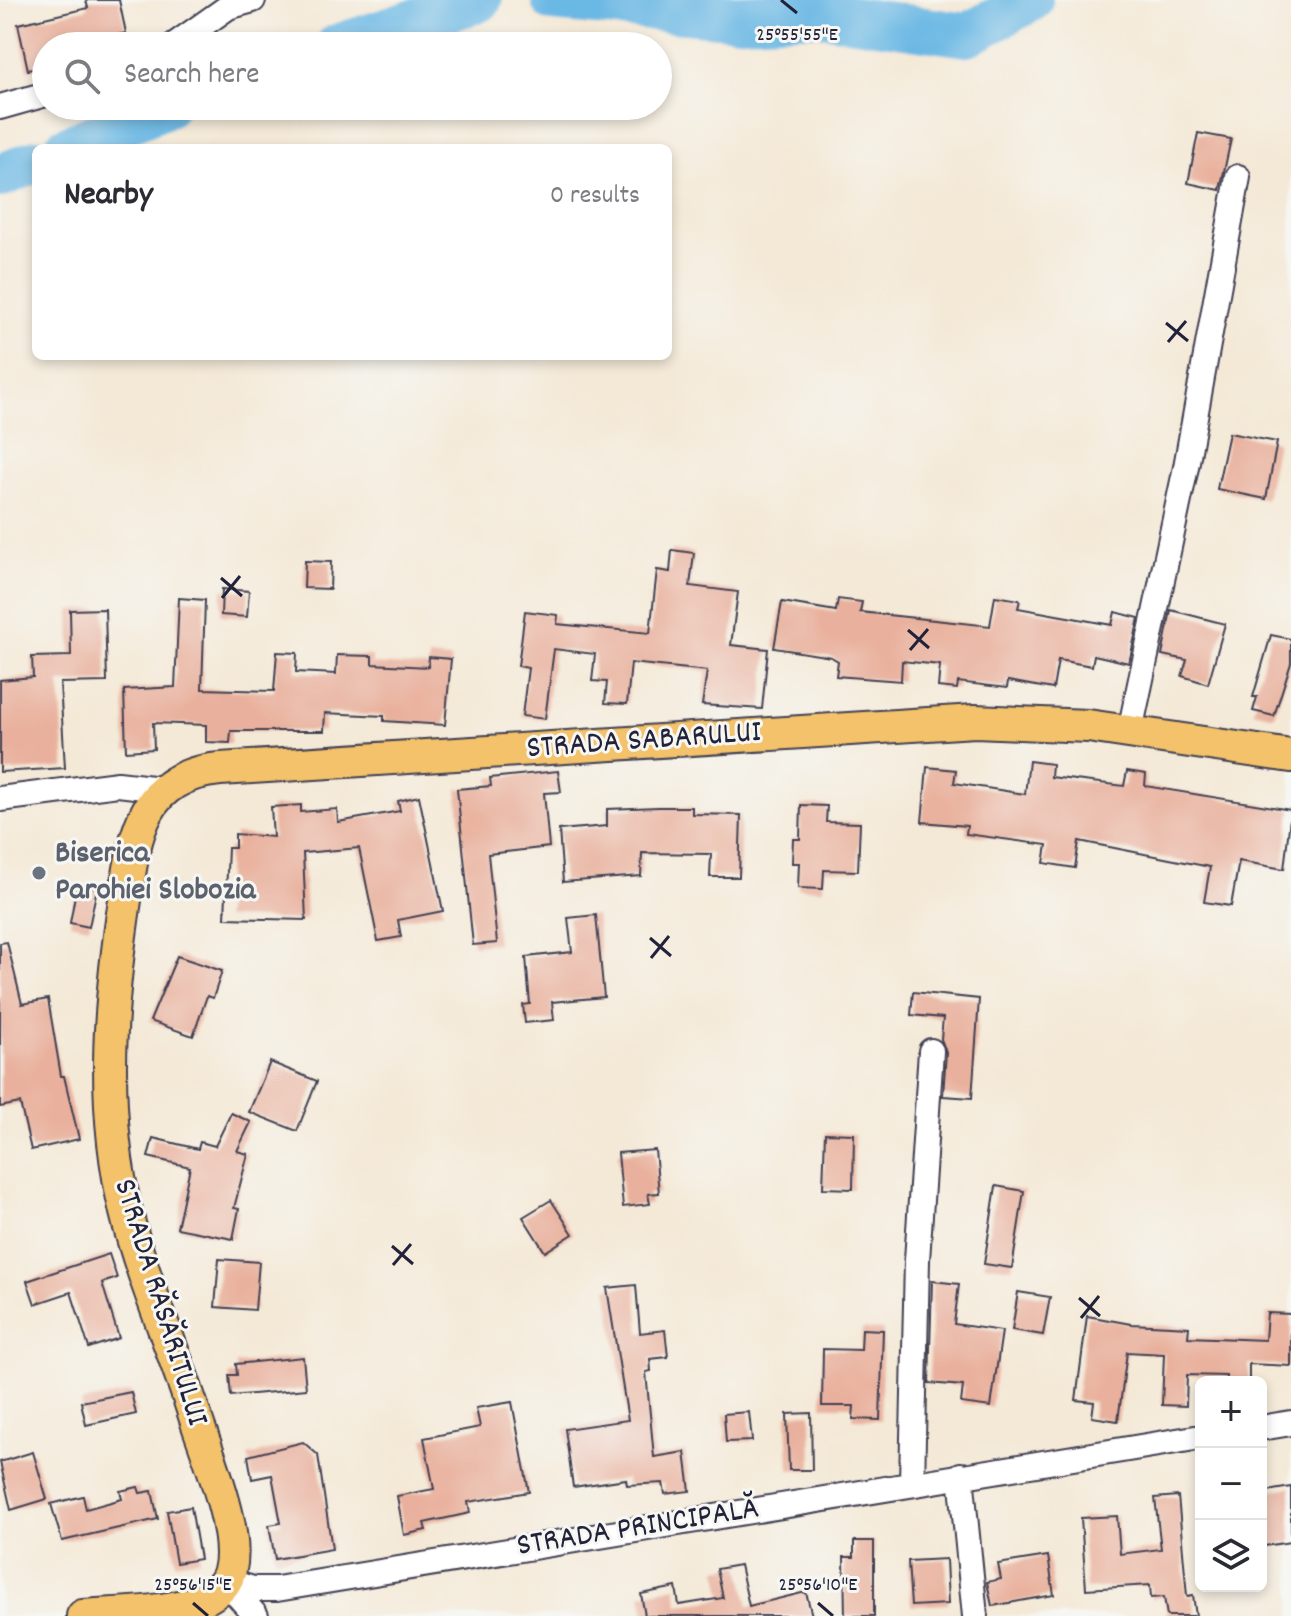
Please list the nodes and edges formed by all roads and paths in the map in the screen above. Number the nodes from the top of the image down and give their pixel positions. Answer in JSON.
{"nodes":[{"id":1,"x":253,"y":0,"type":"edge"},
{"id":2,"x":227,"y":3,"type":"edge"},
{"id":3,"x":196,"y":32,"type":"edge"},
{"id":4,"x":32,"y":98,"type":"edge"},
{"id":5,"x":0,"y":107,"type":"edge"},
{"id":6,"x":1238,"y":177,"type":"dead end"},
{"id":7,"x":1130,"y":731,"type":"junction"},
{"id":8,"x":1291,"y":756,"type":"edge"},
{"id":9,"x":161,"y":789,"type":"junction"},
{"id":10,"x":0,"y":799,"type":"edge"},
{"id":11,"x":931,"y":1051,"type":"dead end"},
{"id":12,"x":1291,"y":1423,"type":"edge"},
{"id":13,"x":1267,"y":1427,"type":"edge"},
{"id":14,"x":1195,"y":1438,"type":"edge"},
{"id":15,"x":961,"y":1475,"type":"junction"},
{"id":16,"x":912,"y":1483,"type":"junction"},
{"id":17,"x":226,"y":1581,"type":"junction"},
{"id":18,"x":83,"y":1616,"type":"edge"},
{"id":19,"x":256,"y":1616,"type":"edge"},
{"id":20,"x":975,"y":1616,"type":"edge"}],
"edges":[{"from":1,"to":2,"type":"street"},
{"from":2,"to":3,"type":"street"},
{"from":4,"to":5,"type":"street"},
{"from":6,"to":7,"type":"street"},
{"from":7,"to":8,"type":"main road","name":"STRADA SABARULUI"},
{"from":7,"to":9,"type":"main road","name":"STRADA SABARULUI"},
{"from":9,"to":10,"type":"street"},
{"from":9,"to":17,"type":"main road","name":"STRADA RĂSĂRITULUI"},
{"from":11,"to":16,"type":"street"},
{"from":12,"to":13,"type":"street"},
{"from":14,"to":15,"type":"street","name":"STRADA PRINCIPALĂ"},
{"from":15,"to":16,"type":"street","name":"STRADA PRINCIPALĂ"},
{"from":15,"to":20,"type":"street"},
{"from":16,"to":17,"type":"street","name":"STRADA PRINCIPALĂ"},
{"from":17,"to":18,"type":"main road"},
{"from":17,"to":19,"type":"street"}]}
